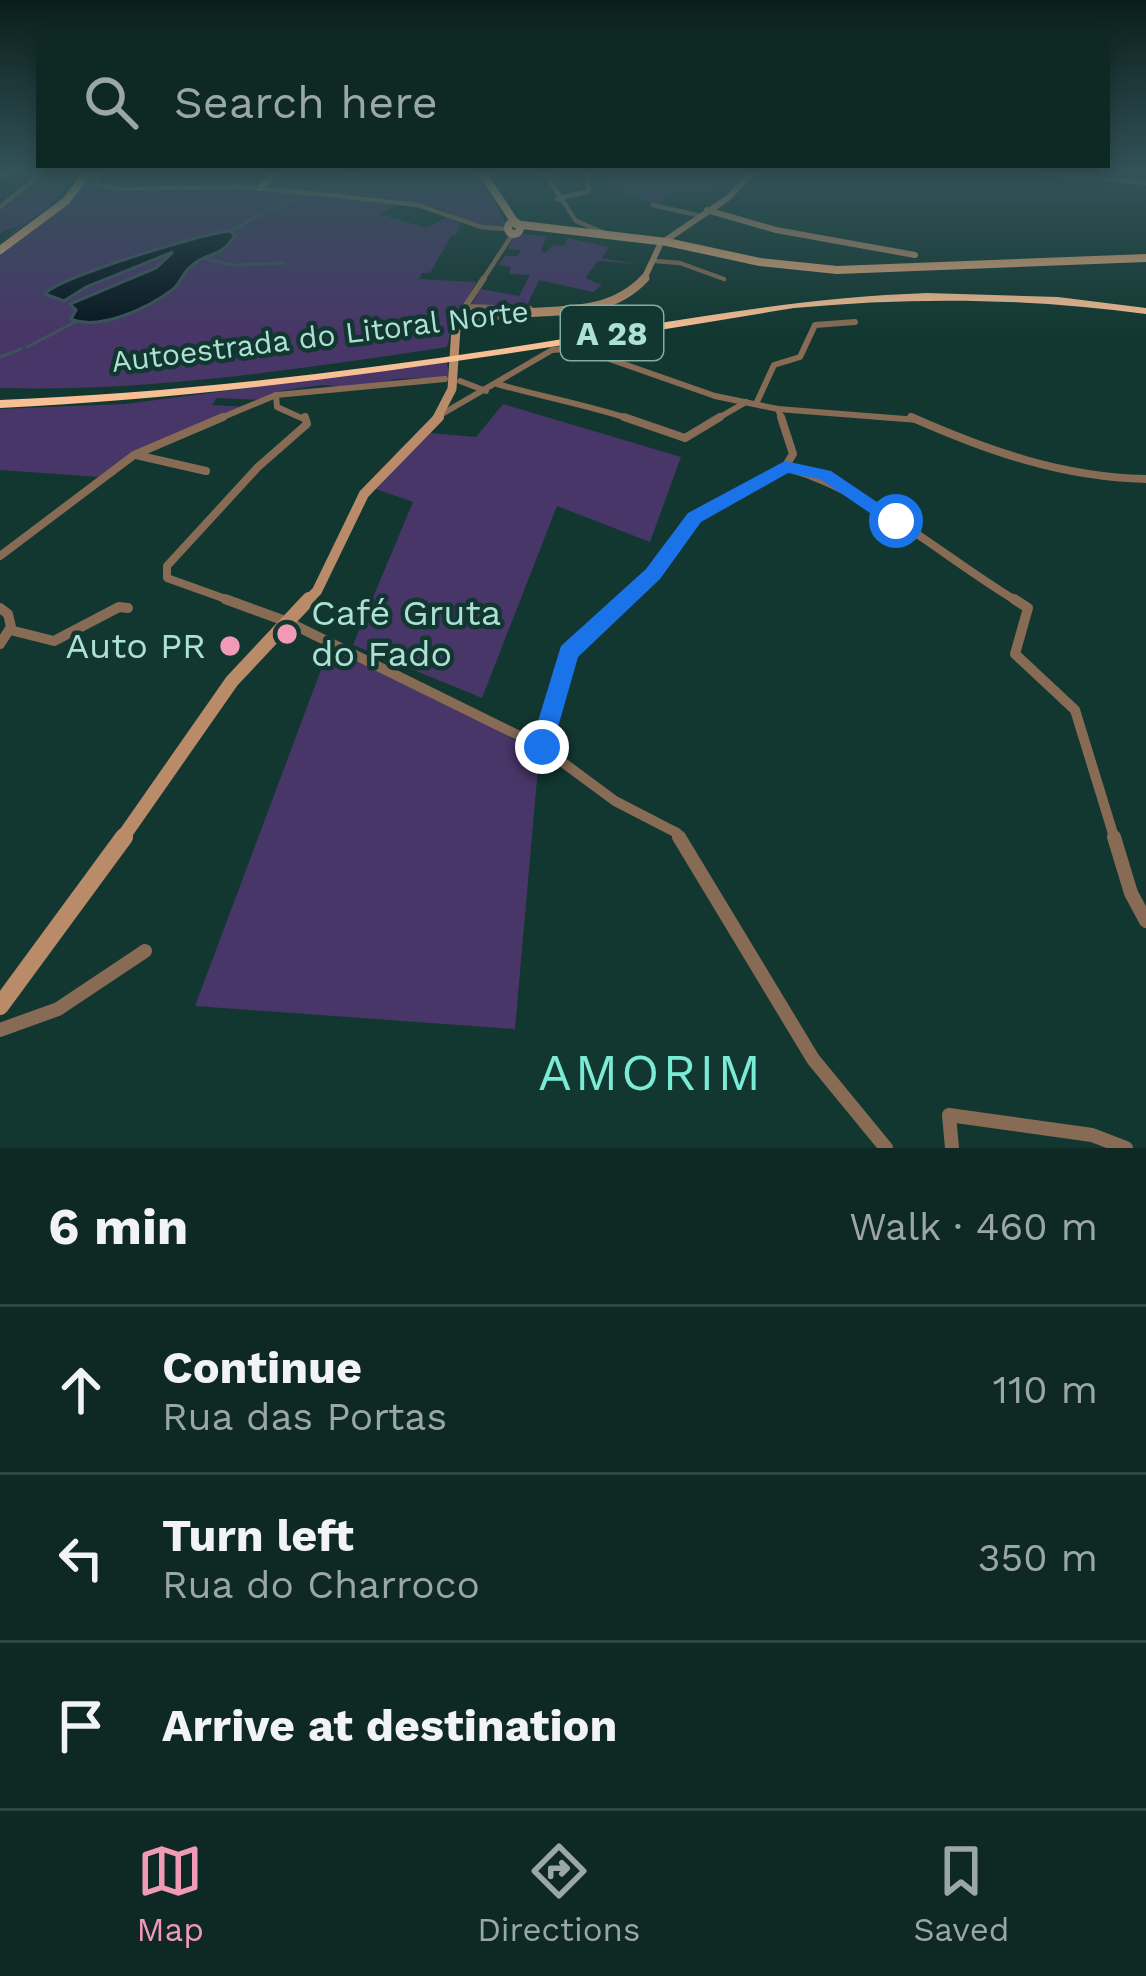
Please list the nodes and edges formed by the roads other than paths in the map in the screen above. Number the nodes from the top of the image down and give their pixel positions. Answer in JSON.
{"nodes":[{"id":1,"x":31,"y":226,"type":"edge"},
{"id":2,"x":493,"y":226,"type":"edge"},
{"id":3,"x":513,"y":226,"type":"junction"},
{"id":4,"x":555,"y":226,"type":"edge"},
{"id":5,"x":583,"y":226,"type":"edge"},
{"id":6,"x":685,"y":226,"type":"edge"},
{"id":7,"x":761,"y":226,"type":"edge"},
{"id":8,"x":552,"y":229,"type":"junction"},
{"id":9,"x":616,"y":236,"type":"junction"},
{"id":10,"x":636,"y":241,"type":"junction"},
{"id":11,"x":664,"y":245,"type":"junction"},
{"id":12,"x":0,"y":248,"type":"edge"},
{"id":13,"x":915,"y":255,"type":"dead end"},
{"id":14,"x":1146,"y":258,"type":"edge"},
{"id":15,"x":655,"y":261,"type":"junction"},
{"id":16,"x":724,"y":279,"type":"dead end"},
{"id":17,"x":1146,"y":308,"type":"edge"},
{"id":18,"x":574,"y":312,"type":"junction"},
{"id":19,"x":855,"y":322,"type":"dead end"},
{"id":20,"x":452,"y":378,"type":"junction"},
{"id":21,"x":497,"y":384,"type":"junction"},
{"id":22,"x":485,"y":391,"type":"junction"},
{"id":23,"x":275,"y":394,"type":"junction"},
{"id":24,"x":0,"y":399,"type":"edge"},
{"id":25,"x":751,"y":403,"type":"junction"},
{"id":26,"x":778,"y":409,"type":"junction"},
{"id":27,"x":442,"y":414,"type":"junction"},
{"id":28,"x":134,"y":454,"type":"junction"},
{"id":29,"x":785,"y":467,"type":"junction"},
{"id":30,"x":206,"y":471,"type":"dead end"},
{"id":31,"x":1146,"y":479,"type":"edge"},
{"id":32,"x":0,"y":556,"type":"edge"},
{"id":33,"x":0,"y":608,"type":"edge"},
{"id":34,"x":128,"y":608,"type":"dead end"},
{"id":35,"x":288,"y":622,"type":"junction"},
{"id":36,"x":10,"y":630,"type":"junction"},
{"id":37,"x":0,"y":644,"type":"edge"},
{"id":38,"x":542,"y":747,"type":"junction"},
{"id":39,"x":1146,"y":921,"type":"edge"},
{"id":40,"x":145,"y":951,"type":"dead end"},
{"id":41,"x":0,"y":1006,"type":"edge"},
{"id":42,"x":0,"y":1030,"type":"edge"},
{"id":43,"x":886,"y":1148,"type":"edge"},
{"id":44,"x":952,"y":1148,"type":"edge"},
{"id":45,"x":1126,"y":1148,"type":"edge"}],
"edges":[{"from":1,"to":12,"type":"main road"},
{"from":2,"to":3,"type":"street"},
{"from":3,"to":8,"type":"main road"},
{"from":3,"to":10,"type":"main road"},
{"from":3,"to":18,"type":"street"},
{"from":4,"to":8,"type":"street"},
{"from":5,"to":9,"type":"street"},
{"from":6,"to":11,"type":"street"},
{"from":7,"to":13,"type":"street"},
{"from":8,"to":9,"type":"main road"},
{"from":9,"to":10,"type":"main road"},
{"from":10,"to":11,"type":"main road"},
{"from":11,"to":14,"type":"main road"},
{"from":11,"to":15,"type":"street"},
{"from":15,"to":16,"type":"street"},
{"from":15,"to":18,"type":"street"},
{"from":17,"to":24,"type":"highway","name":"Autoestrada do Litoral Norte","number":"A 28"},
{"from":18,"to":20,"type":"street"},
{"from":19,"to":25,"type":"street"},
{"from":20,"to":22,"type":"street"},
{"from":20,"to":23,"type":"street"},
{"from":20,"to":27,"type":"street"},
{"from":21,"to":22,"type":"street"},
{"from":21,"to":25,"type":"street"},
{"from":21,"to":25,"type":"street"},
{"from":22,"to":27,"type":"street"},
{"from":23,"to":28,"type":"street"},
{"from":23,"to":35,"type":"street"},
{"from":25,"to":26,"type":"street"},
{"from":26,"to":29,"type":"street"},
{"from":26,"to":31,"type":"street"},
{"from":27,"to":35,"type":"street"},
{"from":28,"to":30,"type":"street"},
{"from":28,"to":32,"type":"street"},
{"from":29,"to":38,"type":"street"},
{"from":29,"to":39,"type":"street"},
{"from":33,"to":36,"type":"street"},
{"from":34,"to":36,"type":"street"},
{"from":35,"to":38,"type":"street"},
{"from":35,"to":41,"type":"street"},
{"from":36,"to":37,"type":"street"},
{"from":38,"to":43,"type":"street"},
{"from":40,"to":42,"type":"street"},
{"from":44,"to":45,"type":"street"}]}
